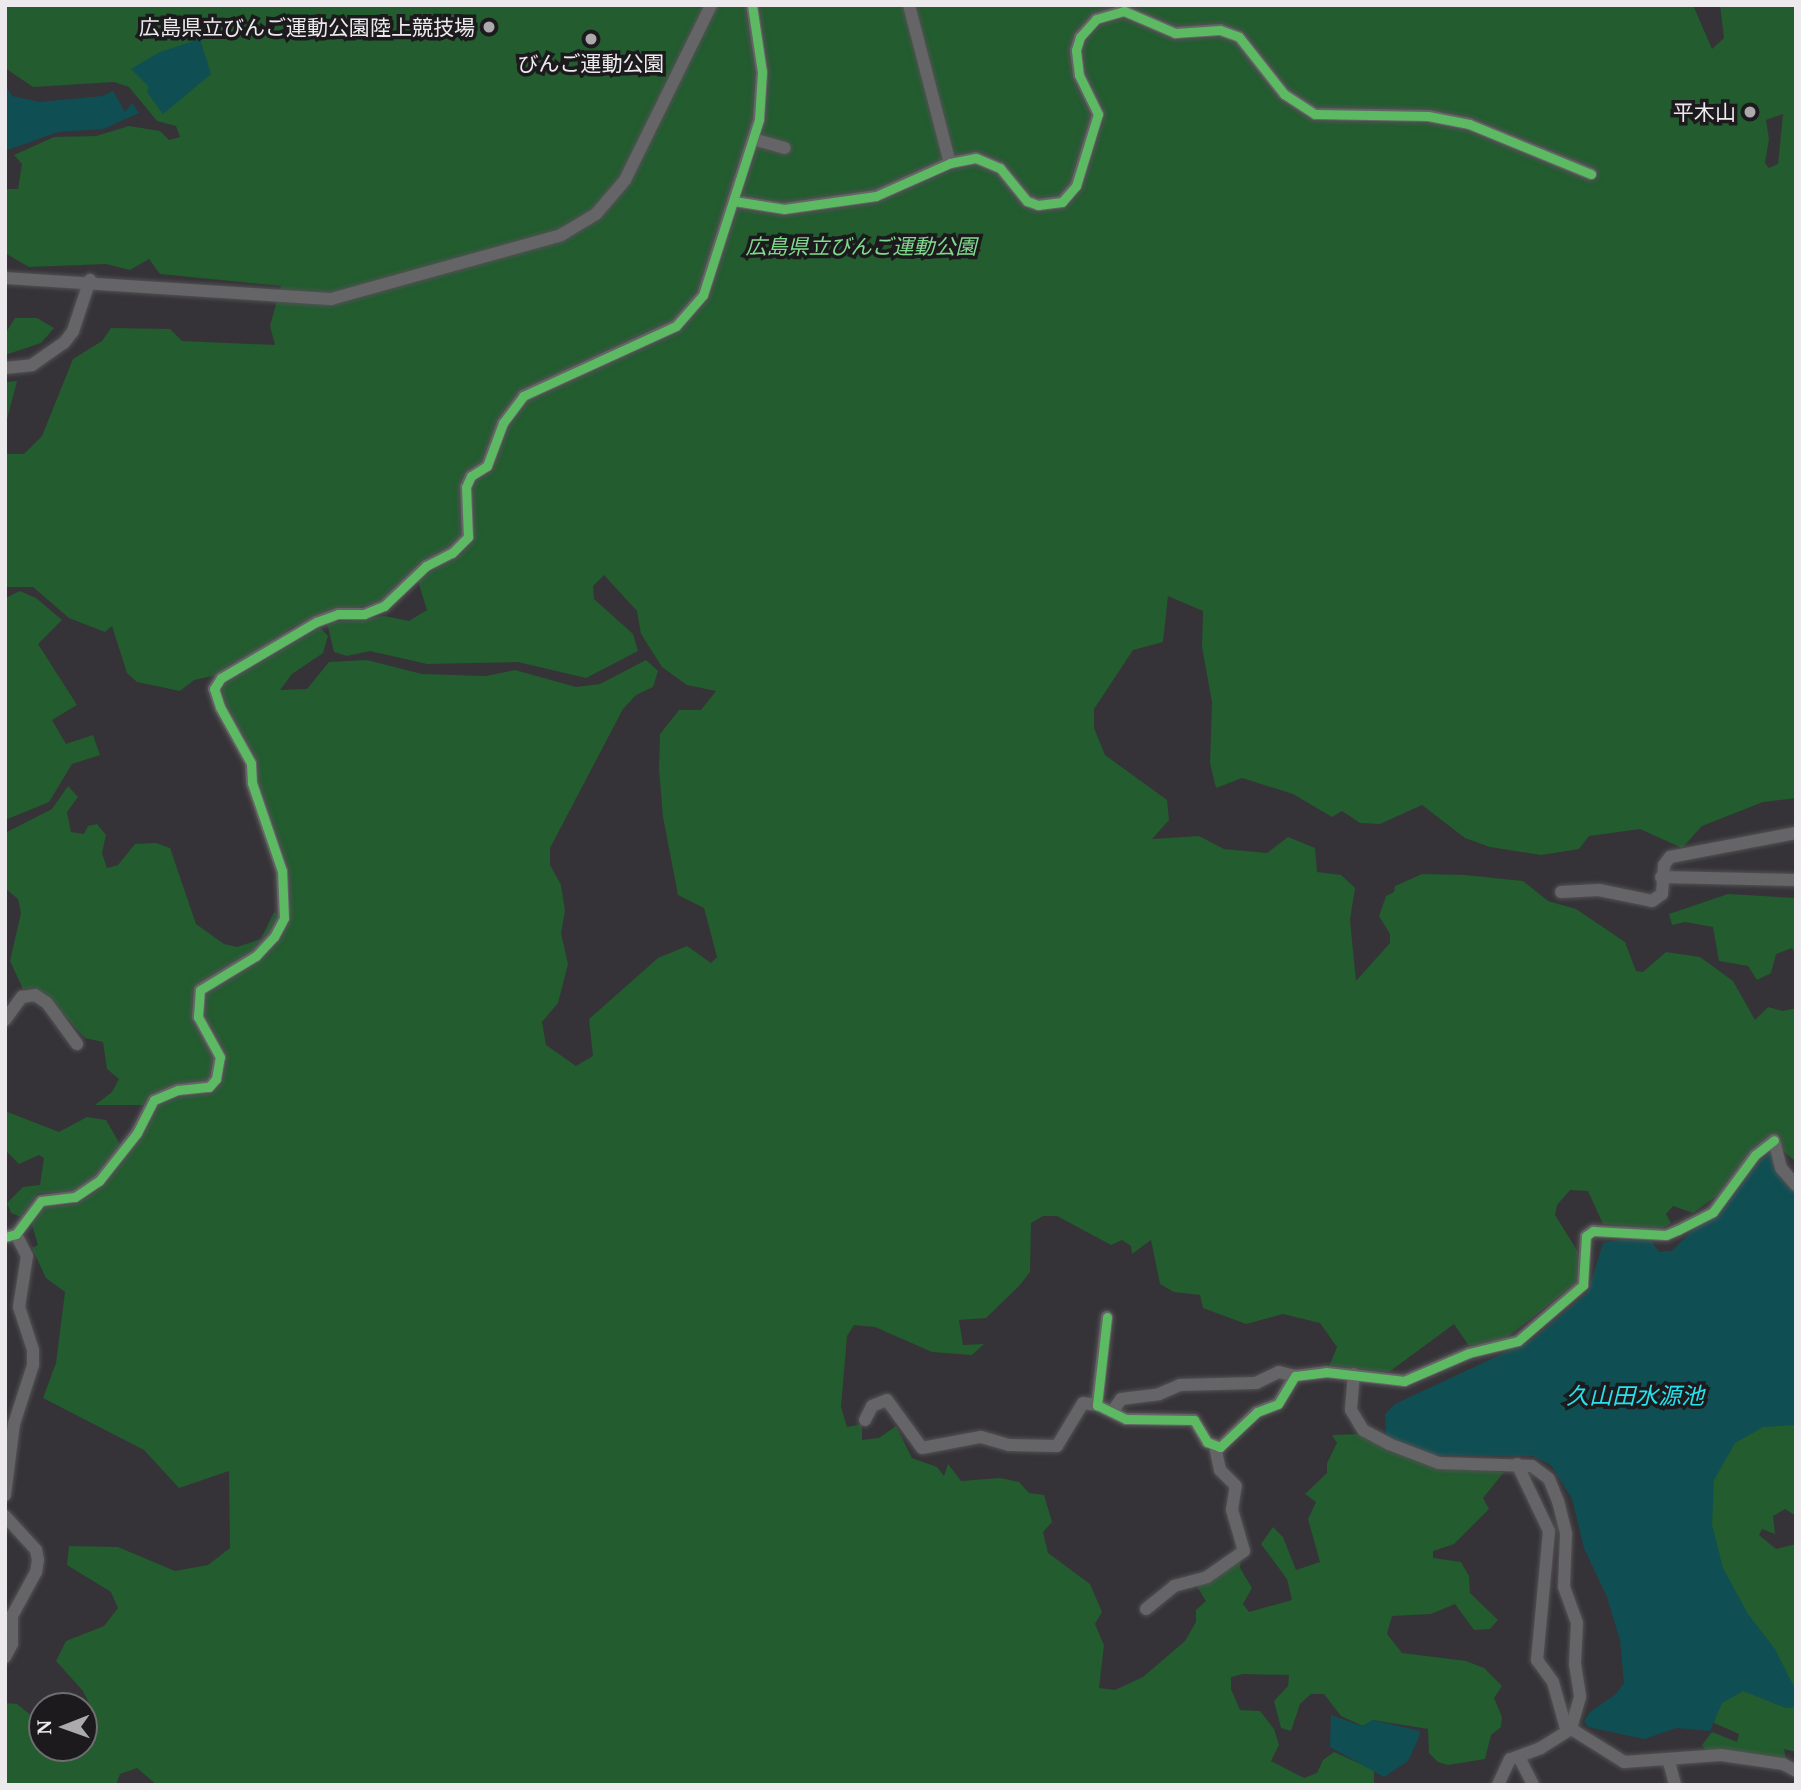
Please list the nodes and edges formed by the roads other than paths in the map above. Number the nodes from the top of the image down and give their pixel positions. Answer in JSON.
{"nodes":[{"id":1,"x":711,"y":5,"type":"edge"},
{"id":2,"x":752,"y":5,"type":"edge"},
{"id":3,"x":908,"y":5,"type":"edge"},
{"id":4,"x":753,"y":139,"type":"junction"},
{"id":5,"x":785,"y":148,"type":"dead end"},
{"id":6,"x":950,"y":163,"type":"junction"},
{"id":7,"x":1591,"y":174,"type":"dead end"},
{"id":8,"x":734,"y":201,"type":"junction"},
{"id":9,"x":5,"y":278,"type":"edge"},
{"id":10,"x":90,"y":280,"type":"junction"},
{"id":11,"x":5,"y":368,"type":"edge"},
{"id":12,"x":1796,"y":833,"type":"edge"},
{"id":13,"x":1661,"y":877,"type":"junction"},
{"id":14,"x":1796,"y":880,"type":"edge"},
{"id":15,"x":1561,"y":892,"type":"dead end"},
{"id":16,"x":5,"y":1020,"type":"edge"},
{"id":17,"x":77,"y":1044,"type":"dead end"},
{"id":18,"x":1796,"y":1185,"type":"edge"},
{"id":19,"x":11,"y":1235,"type":"edge"},
{"id":20,"x":1107,"y":1317,"type":"dead end"},
{"id":21,"x":1354,"y":1374,"type":"junction"},
{"id":22,"x":1295,"y":1376,"type":"junction"},
{"id":23,"x":1097,"y":1405,"type":"junction"},
{"id":24,"x":1112,"y":1412,"type":"junction"},
{"id":25,"x":865,"y":1420,"type":"dead end"},
{"id":26,"x":1215,"y":1447,"type":"junction"},
{"id":27,"x":1517,"y":1464,"type":"junction"},
{"id":28,"x":5,"y":1495,"type":"edge"},
{"id":29,"x":5,"y":1516,"type":"edge"},
{"id":30,"x":1146,"y":1609,"type":"dead end"},
{"id":31,"x":5,"y":1657,"type":"edge"},
{"id":32,"x":1571,"y":1728,"type":"junction"},
{"id":33,"x":1519,"y":1757,"type":"junction"},
{"id":34,"x":1664,"y":1759,"type":"junction"},
{"id":35,"x":1796,"y":1771,"type":"edge"},
{"id":36,"x":1498,"y":1785,"type":"edge"},
{"id":37,"x":1532,"y":1785,"type":"edge"},
{"id":38,"x":1675,"y":1785,"type":"edge"}],
"edges":[{"from":1,"to":10,"type":"street"},
{"from":2,"to":4,"type":"street"},
{"from":3,"to":6,"type":"street"},
{"from":4,"to":5,"type":"street"},
{"from":4,"to":8,"type":"street"},
{"from":6,"to":7,"type":"street"},
{"from":6,"to":8,"type":"street"},
{"from":8,"to":19,"type":"street"},
{"from":9,"to":10,"type":"street"},
{"from":10,"to":11,"type":"street"},
{"from":12,"to":13,"type":"street"},
{"from":13,"to":14,"type":"street"},
{"from":13,"to":15,"type":"street"},
{"from":16,"to":17,"type":"street"},
{"from":18,"to":21,"type":"street"},
{"from":19,"to":28,"type":"street"},
{"from":20,"to":23,"type":"street"},
{"from":21,"to":22,"type":"street"},
{"from":21,"to":27,"type":"street"},
{"from":22,"to":24,"type":"street"},
{"from":22,"to":26,"type":"street"},
{"from":23,"to":24,"type":"street"},
{"from":23,"to":25,"type":"street"},
{"from":24,"to":26,"type":"street"},
{"from":26,"to":30,"type":"street"},
{"from":27,"to":32,"type":"street"},
{"from":27,"to":32,"type":"street"},
{"from":29,"to":31,"type":"street"},
{"from":32,"to":33,"type":"street"},
{"from":32,"to":34,"type":"street"},
{"from":33,"to":36,"type":"street"},
{"from":33,"to":37,"type":"street"},
{"from":34,"to":35,"type":"street"},
{"from":34,"to":38,"type":"street"}]}
